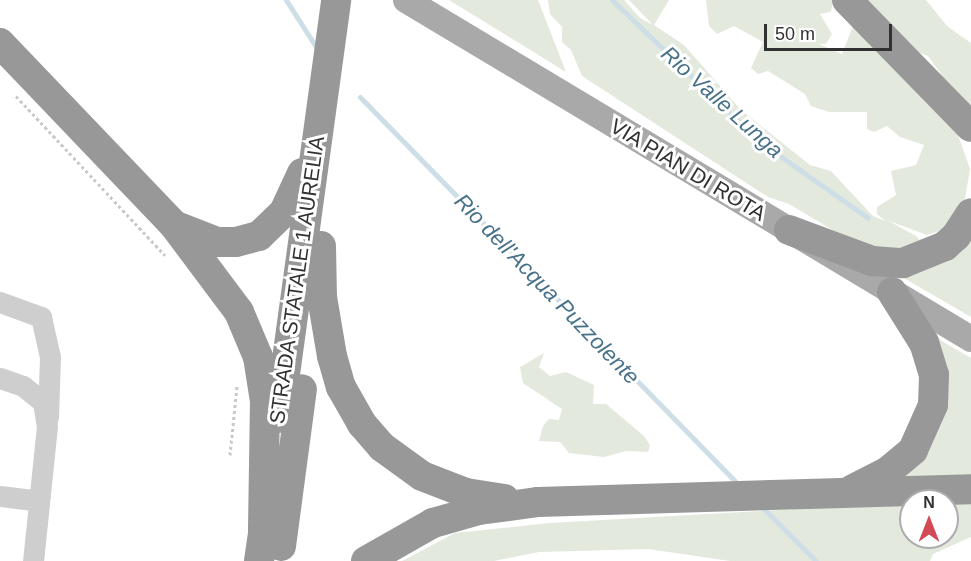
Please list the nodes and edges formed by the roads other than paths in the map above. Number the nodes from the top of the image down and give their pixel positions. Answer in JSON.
{"nodes":[{"id":1,"x":336,"y":0,"type":"edge"},
{"id":2,"x":354,"y":0,"type":"edge"},
{"id":3,"x":406,"y":0,"type":"edge"},
{"id":4,"x":847,"y":0,"type":"edge"},
{"id":5,"x":0,"y":43,"type":"edge"},
{"id":6,"x":322,"y":97,"type":"junction"},
{"id":7,"x":963,"y":121,"type":"edge"},
{"id":8,"x":971,"y":143,"type":"edge"},
{"id":9,"x":971,"y":213,"type":"edge"},
{"id":10,"x":174,"y":225,"type":"junction"},
{"id":11,"x":789,"y":230,"type":"junction"},
{"id":12,"x":321,"y":246,"type":"junction"},
{"id":13,"x":892,"y":292,"type":"junction"},
{"id":14,"x":0,"y":302,"type":"edge"},
{"id":15,"x":971,"y":339,"type":"edge"},
{"id":16,"x":0,"y":378,"type":"edge"},
{"id":17,"x":47,"y":426,"type":"junction"},
{"id":18,"x":971,"y":489,"type":"edge"},
{"id":19,"x":844,"y":493,"type":"junction"},
{"id":20,"x":0,"y":496,"type":"edge"},
{"id":21,"x":39,"y":501,"type":"junction"},
{"id":22,"x":538,"y":502,"type":"junction"},
{"id":23,"x":263,"y":531,"type":"junction"},
{"id":24,"x":33,"y":561,"type":"edge"},
{"id":25,"x":260,"y":561,"type":"edge"},
{"id":26,"x":279,"y":561,"type":"edge"},
{"id":27,"x":366,"y":561,"type":"edge"}],
"edges":[{"from":1,"to":6,"type":"highway","name":"STRADA STATALE 1 AURELIA"},
{"from":2,"to":12,"type":"highway","name":"STRADA STATALE 1 AURELIA"},
{"from":3,"to":11,"type":"main road","name":"VIA PIAN DI ROTA"},
{"from":4,"to":7,"type":"highway"},
{"from":5,"to":10,"type":"highway"},
{"from":6,"to":10,"type":"highway"},
{"from":6,"to":23,"type":"highway","name":"STRADA STATALE 1 AURELIA"},
{"from":7,"to":8,"type":"highway"},
{"from":9,"to":11,"type":"highway"},
{"from":10,"to":23,"type":"highway"},
{"from":11,"to":13,"type":"main road","name":"VIA PIAN DI ROTA"},
{"from":12,"to":22,"type":"highway"},
{"from":12,"to":26,"type":"highway","name":"STRADA STATALE 1 AURELIA"},
{"from":13,"to":15,"type":"main road","name":"VIA PIAN DI ROTA"},
{"from":13,"to":19,"type":"highway"},
{"from":14,"to":17,"type":"street"},
{"from":16,"to":17,"type":"street"},
{"from":17,"to":21,"type":"street"},
{"from":18,"to":19,"type":"highway"},
{"from":19,"to":22,"type":"highway"},
{"from":20,"to":21,"type":"street"},
{"from":21,"to":24,"type":"street"},
{"from":22,"to":27,"type":"highway"},
{"from":23,"to":25,"type":"highway","name":"STRADA STATALE 1 AURELIA"}]}
